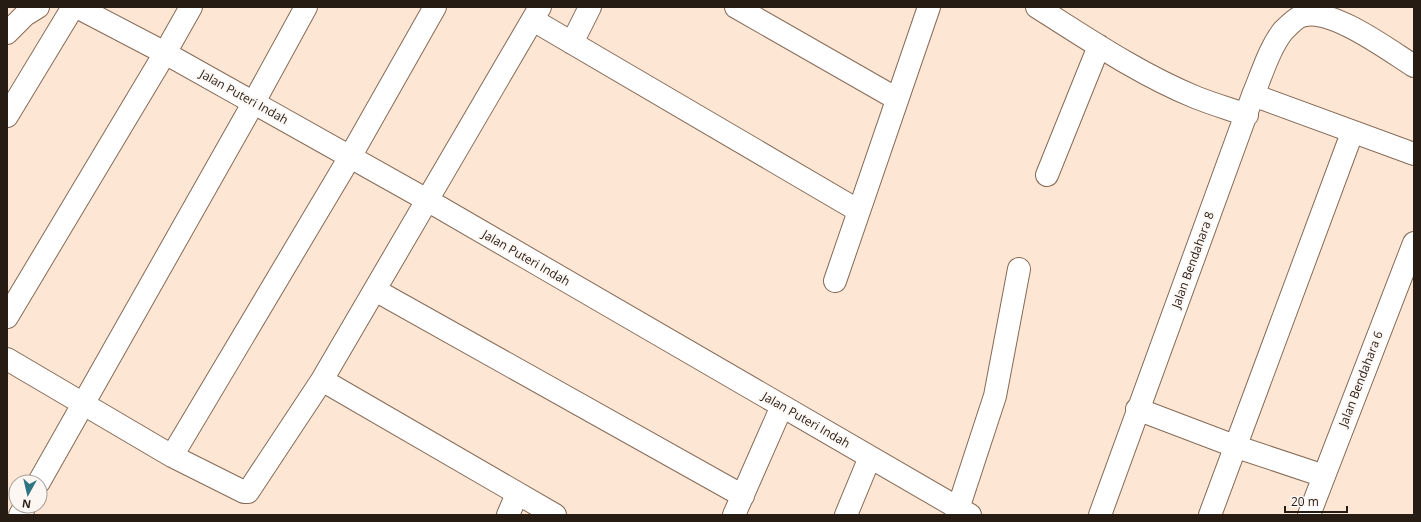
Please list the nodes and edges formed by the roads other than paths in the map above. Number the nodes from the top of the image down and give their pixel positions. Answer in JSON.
{"nodes":[{"id":1,"x":38,"y":7,"type":"edge"},
{"id":2,"x":73,"y":7,"type":"edge"},
{"id":3,"x":77,"y":7,"type":"edge"},
{"id":4,"x":190,"y":7,"type":"edge"},
{"id":5,"x":306,"y":7,"type":"edge"},
{"id":6,"x":435,"y":7,"type":"edge"},
{"id":7,"x":590,"y":7,"type":"edge"},
{"id":8,"x":736,"y":7,"type":"edge"},
{"id":9,"x":929,"y":7,"type":"edge"},
{"id":10,"x":1037,"y":7,"type":"edge"},
{"id":11,"x":537,"y":14,"type":"edge"},
{"id":12,"x":7,"y":33,"type":"edge"},
{"id":13,"x":572,"y":43,"type":"junction"},
{"id":14,"x":1099,"y":46,"type":"junction"},
{"id":15,"x":165,"y":53,"type":"junction"},
{"id":16,"x":1414,"y":66,"type":"edge"},
{"id":17,"x":897,"y":99,"type":"junction"},
{"id":18,"x":254,"y":102,"type":"junction"},
{"id":19,"x":1250,"y":105,"type":"junction"},
{"id":20,"x":7,"y":116,"type":"edge"},
{"id":21,"x":1352,"y":133,"type":"junction"},
{"id":22,"x":1414,"y":154,"type":"edge"},
{"id":23,"x":350,"y":157,"type":"junction"},
{"id":24,"x":1047,"y":175,"type":"dead end"},
{"id":25,"x":427,"y":200,"type":"junction"},
{"id":26,"x":859,"y":211,"type":"junction"},
{"id":27,"x":1414,"y":243,"type":"edge"},
{"id":28,"x":1019,"y":269,"type":"dead end"},
{"id":29,"x":1409,"y":271,"type":"edge"},
{"id":30,"x":835,"y":281,"type":"dead end"},
{"id":31,"x":376,"y":290,"type":"junction"},
{"id":32,"x":7,"y":317,"type":"edge"},
{"id":33,"x":7,"y":359,"type":"edge"},
{"id":34,"x":322,"y":380,"type":"junction"},
{"id":35,"x":83,"y":403,"type":"junction"},
{"id":36,"x":782,"y":406,"type":"junction"},
{"id":37,"x":1137,"y":409,"type":"junction"},
{"id":38,"x":1236,"y":446,"type":"junction"},
{"id":39,"x":172,"y":456,"type":"junction"},
{"id":40,"x":870,"y":457,"type":"junction"},
{"id":41,"x":43,"y":474,"type":"edge"},
{"id":42,"x":1324,"y":476,"type":"junction"},
{"id":43,"x":517,"y":494,"type":"junction"},
{"id":44,"x":739,"y":505,"type":"edge"},
{"id":45,"x":962,"y":513,"type":"edge"},
{"id":46,"x":508,"y":515,"type":"edge"},
{"id":47,"x":555,"y":515,"type":"edge"},
{"id":48,"x":846,"y":515,"type":"edge"},
{"id":49,"x":1100,"y":515,"type":"edge"},
{"id":50,"x":1210,"y":515,"type":"edge"},
{"id":51,"x":1309,"y":515,"type":"edge"}],
"edges":[{"from":1,"to":12,"type":"street"},
{"from":2,"to":20,"type":"street"},
{"from":3,"to":15,"type":"street","name":"Jalan Puteri Indah"},
{"from":4,"to":15,"type":"street"},
{"from":5,"to":18,"type":"street"},
{"from":6,"to":23,"type":"street"},
{"from":7,"to":13,"type":"street"},
{"from":8,"to":17,"type":"street"},
{"from":9,"to":17,"type":"street"},
{"from":10,"to":14,"type":"street"},
{"from":11,"to":13,"type":"street"},
{"from":11,"to":25,"type":"street"},
{"from":13,"to":26,"type":"street"},
{"from":14,"to":19,"type":"street"},
{"from":14,"to":24,"type":"street"},
{"from":15,"to":18,"type":"street","name":"Jalan Puteri Indah"},
{"from":15,"to":32,"type":"street"},
{"from":16,"to":19,"type":"street","name":"Jalan Bendahara 8"},
{"from":17,"to":26,"type":"street"},
{"from":18,"to":23,"type":"street","name":"Jalan Puteri Indah"},
{"from":18,"to":35,"type":"street"},
{"from":19,"to":21,"type":"street"},
{"from":19,"to":37,"type":"street","name":"Jalan Bendahara 8"},
{"from":21,"to":22,"type":"street"},
{"from":21,"to":38,"type":"street"},
{"from":23,"to":25,"type":"street","name":"Jalan Puteri Indah"},
{"from":23,"to":39,"type":"street"},
{"from":25,"to":31,"type":"street"},
{"from":25,"to":36,"type":"street","name":"Jalan Puteri Indah"},
{"from":26,"to":30,"type":"street"},
{"from":27,"to":29,"type":"street","name":"Jalan Bendahara 6"},
{"from":28,"to":45,"type":"street"},
{"from":29,"to":42,"type":"street","name":"Jalan Bendahara 6"},
{"from":31,"to":34,"type":"street"},
{"from":31,"to":44,"type":"street"},
{"from":33,"to":35,"type":"street"},
{"from":34,"to":39,"type":"street"},
{"from":34,"to":43,"type":"street"},
{"from":35,"to":39,"type":"street"},
{"from":35,"to":41,"type":"street"},
{"from":36,"to":40,"type":"street","name":"Jalan Puteri Indah"},
{"from":36,"to":44,"type":"street"},
{"from":37,"to":38,"type":"street"},
{"from":37,"to":49,"type":"street","name":"Jalan Bendahara 8"},
{"from":38,"to":42,"type":"street"},
{"from":38,"to":50,"type":"street"},
{"from":40,"to":45,"type":"street","name":"Jalan Puteri Indah"},
{"from":40,"to":48,"type":"street"},
{"from":42,"to":51,"type":"street","name":"Jalan Bendahara 6"},
{"from":43,"to":46,"type":"street"},
{"from":43,"to":47,"type":"street"}]}
